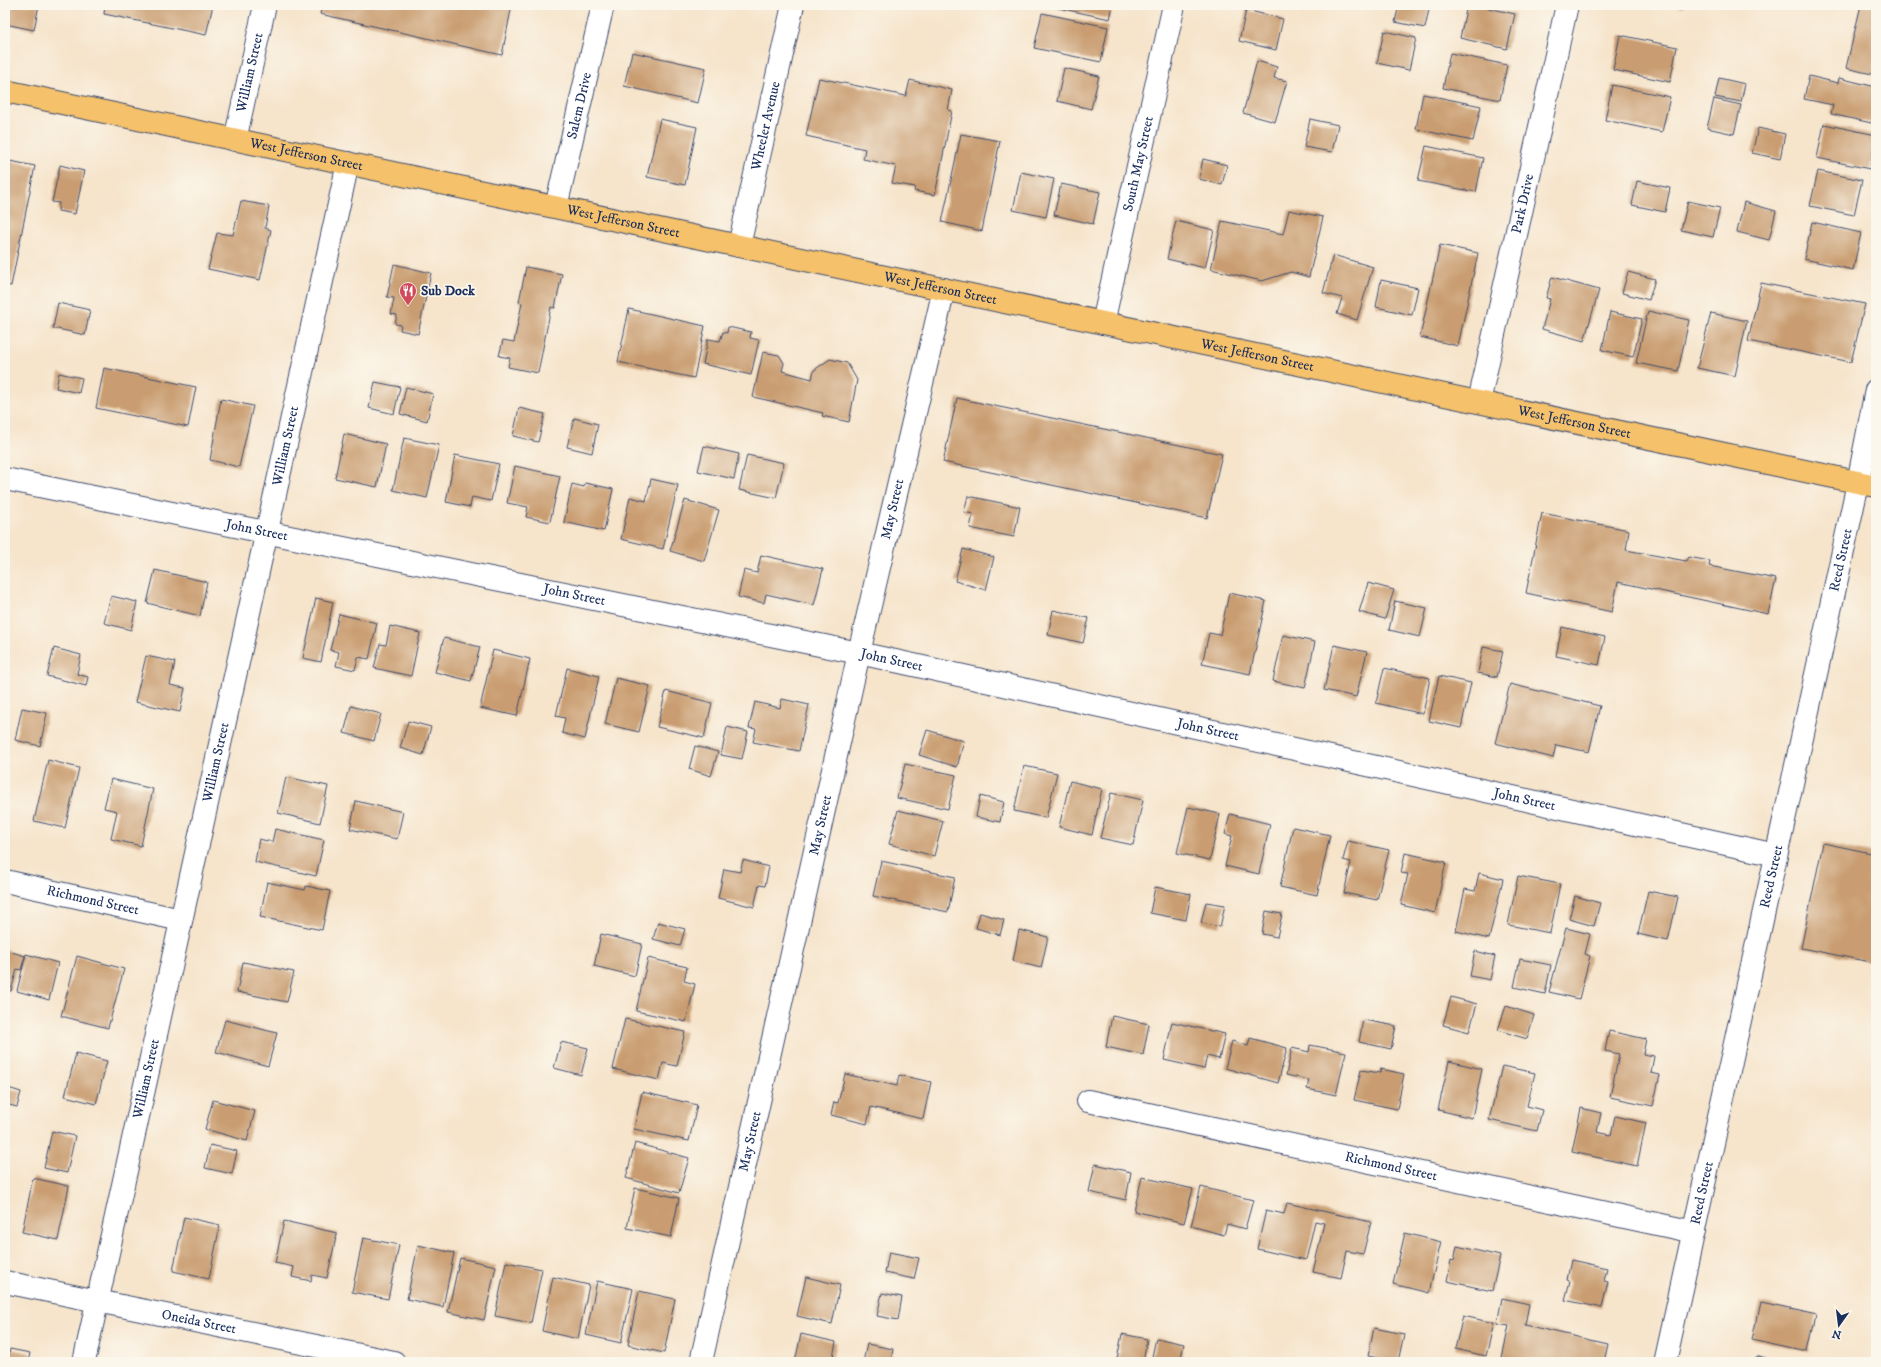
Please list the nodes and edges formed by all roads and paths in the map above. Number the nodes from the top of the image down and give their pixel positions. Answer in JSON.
{"nodes":[{"id":1,"x":265,"y":5,"type":"edge"},
{"id":2,"x":603,"y":5,"type":"edge"},
{"id":3,"x":792,"y":5,"type":"edge"},
{"id":4,"x":1174,"y":5,"type":"edge"},
{"id":5,"x":1567,"y":5,"type":"edge"},
{"id":6,"x":5,"y":91,"type":"edge"},
{"id":7,"x":235,"y":140,"type":"junction"},
{"id":8,"x":348,"y":163,"type":"junction"},
{"id":9,"x":556,"y":207,"type":"junction"},
{"id":10,"x":740,"y":246,"type":"junction"},
{"id":11,"x":944,"y":290,"type":"junction"},
{"id":12,"x":1103,"y":323,"type":"junction"},
{"id":13,"x":1876,"y":390,"type":"edge"},
{"id":14,"x":1479,"y":402,"type":"junction"},
{"id":15,"x":5,"y":479,"type":"edge"},
{"id":16,"x":1867,"y":484,"type":"edge"},
{"id":17,"x":266,"y":533,"type":"junction"},
{"id":18,"x":859,"y":653,"type":"junction"},
{"id":19,"x":1776,"y":855,"type":"junction"},
{"id":20,"x":5,"y":881,"type":"edge"},
{"id":21,"x":181,"y":920,"type":"junction"},
{"id":22,"x":1088,"y":1101,"type":"dead end"},
{"id":23,"x":1694,"y":1232,"type":"junction"},
{"id":24,"x":5,"y":1282,"type":"edge"},
{"id":25,"x":97,"y":1301,"type":"junction"},
{"id":26,"x":84,"y":1362,"type":"edge"},
{"id":27,"x":394,"y":1362,"type":"edge"},
{"id":28,"x":701,"y":1362,"type":"edge"},
{"id":29,"x":1665,"y":1362,"type":"edge"}],
"edges":[{"from":1,"to":7,"type":"street","name":"William Street"},
{"from":2,"to":9,"type":"street","name":"Salem Drive"},
{"from":3,"to":10,"type":"street","name":"Wheeler Avenue"},
{"from":4,"to":12,"type":"street","name":"South May Street"},
{"from":5,"to":14,"type":"street","name":"Park Drive"},
{"from":6,"to":7,"type":"main road","name":"West Jefferson Street"},
{"from":7,"to":8,"type":"main road","name":"West Jefferson Street"},
{"from":8,"to":9,"type":"main road","name":"West Jefferson Street"},
{"from":8,"to":17,"type":"street","name":"William Street"},
{"from":9,"to":10,"type":"main road","name":"West Jefferson Street"},
{"from":10,"to":11,"type":"main road","name":"West Jefferson Street"},
{"from":11,"to":12,"type":"main road","name":"West Jefferson Street"},
{"from":11,"to":18,"type":"street","name":"May Street"},
{"from":12,"to":14,"type":"main road","name":"West Jefferson Street"},
{"from":13,"to":16,"type":"street","name":"Reed Street"},
{"from":14,"to":16,"type":"main road","name":"West Jefferson Street"},
{"from":15,"to":17,"type":"street","name":"John Street"},
{"from":16,"to":19,"type":"street","name":"Reed Street"},
{"from":17,"to":18,"type":"street","name":"John Street"},
{"from":17,"to":21,"type":"street","name":"William Street"},
{"from":18,"to":19,"type":"street","name":"John Street"},
{"from":18,"to":28,"type":"street","name":"May Street"},
{"from":19,"to":23,"type":"street","name":"Reed Street"},
{"from":20,"to":21,"type":"street","name":"Richmond Street"},
{"from":21,"to":25,"type":"street","name":"William Street"},
{"from":22,"to":23,"type":"street","name":"Richmond Street"},
{"from":23,"to":29,"type":"street","name":"Reed Street"},
{"from":24,"to":25,"type":"street","name":"Oneida Street"},
{"from":25,"to":26,"type":"street","name":"William Street"},
{"from":25,"to":27,"type":"street","name":"Oneida Street"}]}
